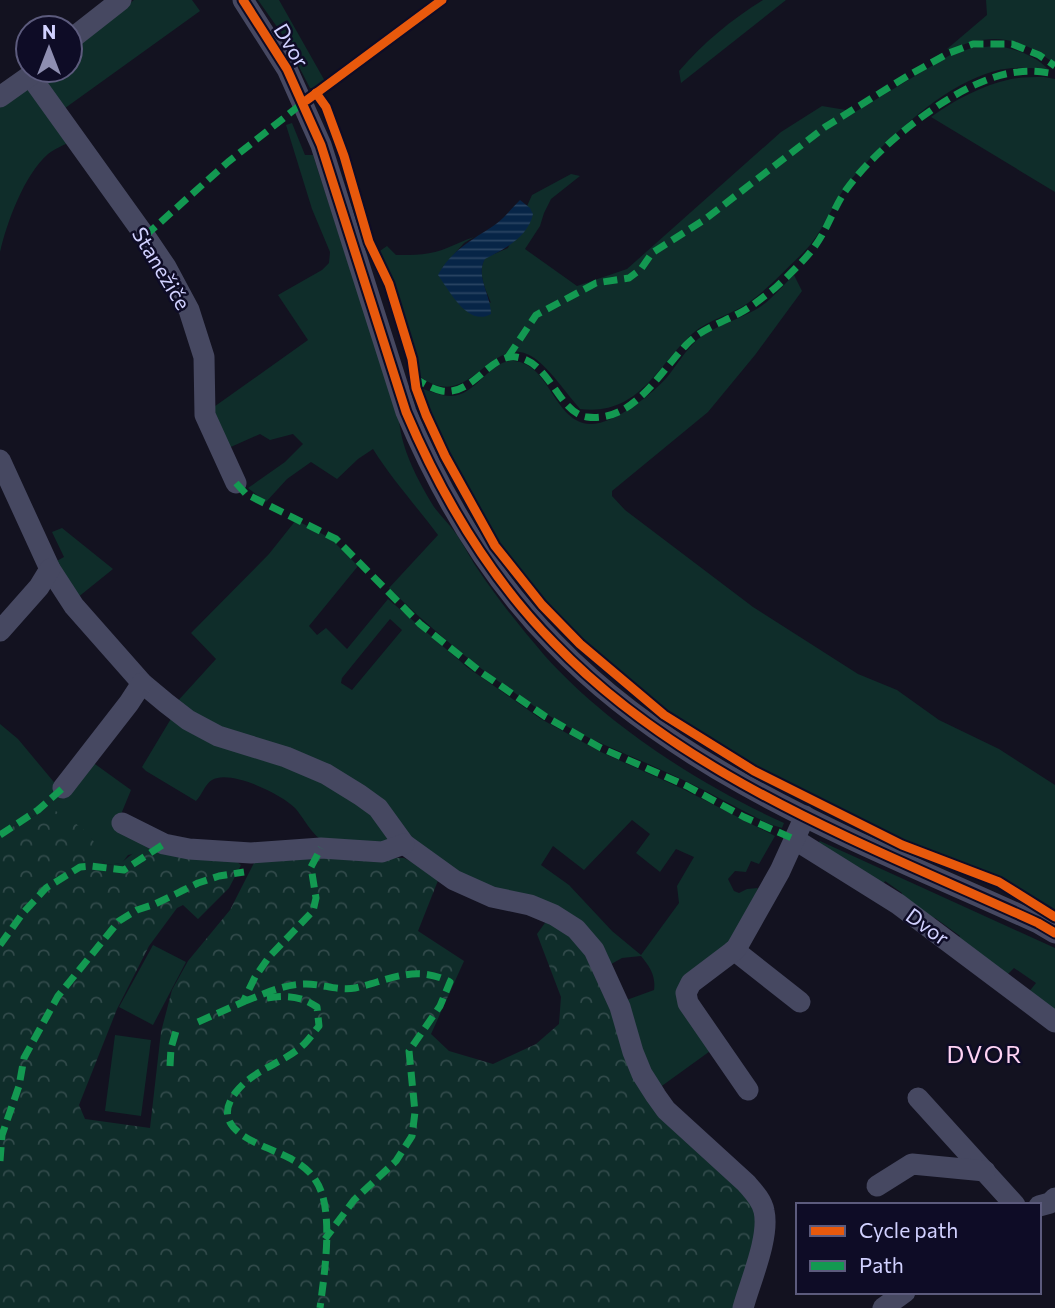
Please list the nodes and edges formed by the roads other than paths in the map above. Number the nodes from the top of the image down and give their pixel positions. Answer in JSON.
{"nodes":[{"id":1,"x":121,"y":0,"type":"edge"},
{"id":2,"x":243,"y":0,"type":"edge"},
{"id":3,"x":84,"y":29,"type":"edge"},
{"id":4,"x":19,"y":84,"type":"edge"},
{"id":5,"x":41,"y":84,"type":"edge"},
{"id":6,"x":0,"y":97,"type":"edge"},
{"id":7,"x":0,"y":460,"type":"edge"},
{"id":8,"x":236,"y":483,"type":"dead end"},
{"id":9,"x":50,"y":569,"type":"junction"},
{"id":10,"x":0,"y":630,"type":"edge"},
{"id":11,"x":142,"y":683,"type":"junction"},
{"id":12,"x":63,"y":788,"type":"dead end"},
{"id":13,"x":805,"y":816,"type":"junction"},
{"id":14,"x":122,"y":823,"type":"dead end"},
{"id":15,"x":794,"y":839,"type":"junction"},
{"id":16,"x":404,"y":844,"type":"junction"},
{"id":17,"x":1055,"y":933,"type":"edge"},
{"id":18,"x":734,"y":950,"type":"junction"},
{"id":19,"x":800,"y":1002,"type":"dead end"},
{"id":20,"x":1055,"y":1022,"type":"edge"},
{"id":21,"x":748,"y":1090,"type":"dead end"},
{"id":22,"x":918,"y":1098,"type":"dead end"},
{"id":23,"x":985,"y":1171,"type":"junction"},
{"id":24,"x":877,"y":1186,"type":"dead end"},
{"id":25,"x":1013,"y":1203,"type":"edge"},
{"id":26,"x":902,"y":1294,"type":"edge"},
{"id":27,"x":743,"y":1308,"type":"edge"},
{"id":28,"x":883,"y":1308,"type":"edge"}],
"edges":[{"from":1,"to":3,"type":"street"},
{"from":2,"to":13,"type":"street","name":"Dvor"},
{"from":4,"to":6,"type":"street","name":"Stanežiče"},
{"from":5,"to":8,"type":"street","name":"Stanežiče"},
{"from":7,"to":9,"type":"street"},
{"from":9,"to":10,"type":"street"},
{"from":9,"to":11,"type":"street"},
{"from":11,"to":12,"type":"street"},
{"from":11,"to":16,"type":"street"},
{"from":13,"to":15,"type":"street"},
{"from":13,"to":17,"type":"street","name":"Dvor"},
{"from":14,"to":16,"type":"street"},
{"from":15,"to":18,"type":"street"},
{"from":15,"to":20,"type":"street","name":"Dvor"},
{"from":16,"to":27,"type":"street"},
{"from":18,"to":19,"type":"street"},
{"from":18,"to":21,"type":"street"},
{"from":22,"to":23,"type":"street"},
{"from":23,"to":24,"type":"street"},
{"from":23,"to":25,"type":"street"},
{"from":26,"to":28,"type":"street"}]}
